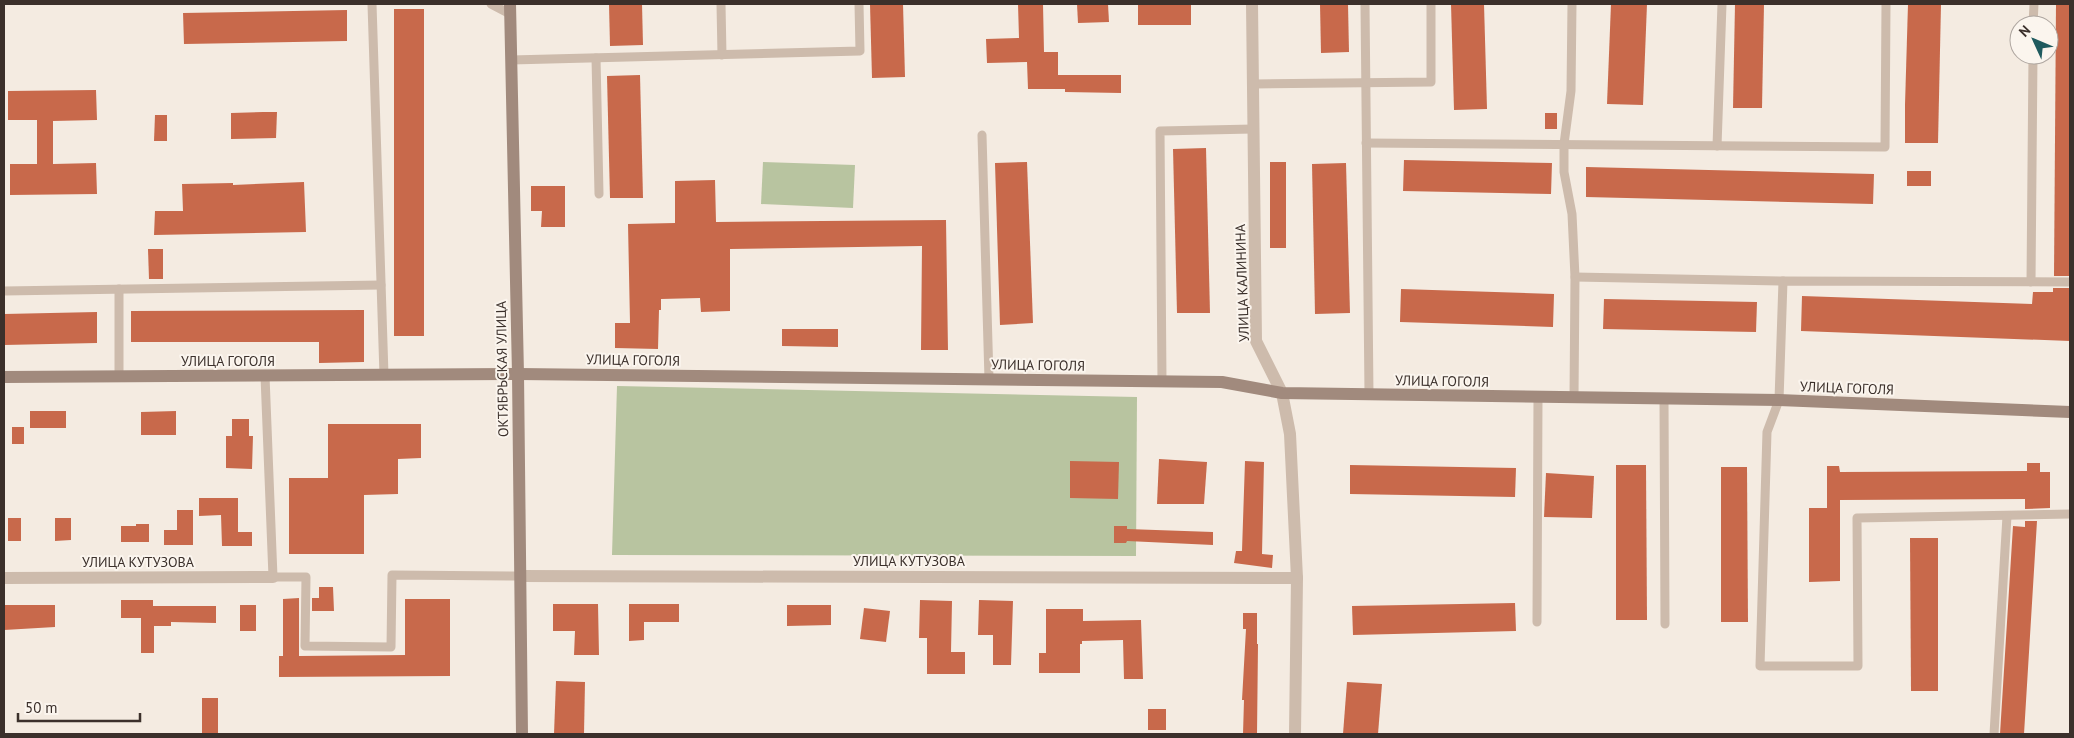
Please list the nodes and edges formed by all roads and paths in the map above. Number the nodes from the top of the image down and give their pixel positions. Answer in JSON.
{"nodes":[{"id":1,"x":372,"y":4,"type":"edge"},
{"id":2,"x":492,"y":4,"type":"edge"},
{"id":3,"x":721,"y":4,"type":"edge"},
{"id":4,"x":859,"y":4,"type":"edge"},
{"id":5,"x":1252,"y":4,"type":"edge"},
{"id":6,"x":1365,"y":4,"type":"edge"},
{"id":7,"x":1430,"y":4,"type":"edge"},
{"id":8,"x":1572,"y":4,"type":"edge"},
{"id":9,"x":1722,"y":4,"type":"edge"},
{"id":10,"x":1886,"y":4,"type":"edge"},
{"id":11,"x":510,"y":9,"type":"edge"},
{"id":12,"x":722,"y":55,"type":"junction"},
{"id":13,"x":596,"y":58,"type":"junction"},
{"id":14,"x":511,"y":60,"type":"junction"},
{"id":15,"x":2033,"y":65,"type":"edge"},
{"id":16,"x":1366,"y":83,"type":"junction"},
{"id":17,"x":1253,"y":84,"type":"junction"},
{"id":18,"x":1254,"y":129,"type":"junction"},
{"id":19,"x":982,"y":135,"type":"dead end"},
{"id":20,"x":1366,"y":143,"type":"junction"},
{"id":21,"x":1564,"y":144,"type":"junction"},
{"id":22,"x":1717,"y":146,"type":"junction"},
{"id":23,"x":599,"y":194,"type":"dead end"},
{"id":24,"x":1576,"y":277,"type":"junction"},
{"id":25,"x":1784,"y":281,"type":"junction"},
{"id":26,"x":2031,"y":282,"type":"junction"},
{"id":27,"x":2070,"y":282,"type":"edge"},
{"id":28,"x":381,"y":286,"type":"junction"},
{"id":29,"x":118,"y":289,"type":"junction"},
{"id":30,"x":4,"y":291,"type":"edge"},
{"id":31,"x":518,"y":374,"type":"junction"},
{"id":32,"x":384,"y":375,"type":"junction"},
{"id":33,"x":119,"y":376,"type":"junction"},
{"id":34,"x":265,"y":376,"type":"junction"},
{"id":35,"x":4,"y":377,"type":"edge"},
{"id":36,"x":989,"y":379,"type":"junction"},
{"id":37,"x":1162,"y":381,"type":"junction"},
{"id":38,"x":1282,"y":393,"type":"junction"},
{"id":39,"x":1369,"y":394,"type":"junction"},
{"id":40,"x":1538,"y":397,"type":"junction"},
{"id":41,"x":1574,"y":398,"type":"junction"},
{"id":42,"x":1664,"y":399,"type":"junction"},
{"id":43,"x":1779,"y":400,"type":"junction"},
{"id":44,"x":2070,"y":412,"type":"edge"},
{"id":45,"x":2070,"y":514,"type":"edge"},
{"id":46,"x":2007,"y":516,"type":"junction"},
{"id":47,"x":520,"y":576,"type":"junction"},
{"id":48,"x":273,"y":577,"type":"junction"},
{"id":49,"x":4,"y":578,"type":"edge"},
{"id":50,"x":1297,"y":578,"type":"junction"},
{"id":51,"x":1537,"y":622,"type":"dead end"},
{"id":52,"x":1665,"y":624,"type":"dead end"},
{"id":53,"x":522,"y":734,"type":"edge"},
{"id":54,"x":1295,"y":734,"type":"edge"},
{"id":55,"x":1994,"y":734,"type":"edge"}],
"edges":[{"from":1,"to":28,"type":"lane"},
{"from":2,"to":11,"type":"lane"},
{"from":3,"to":12,"type":"lane"},
{"from":4,"to":12,"type":"lane"},
{"from":5,"to":17,"type":"street","name":"УЛИЦА КАЛИНИНА"},
{"from":6,"to":16,"type":"lane"},
{"from":7,"to":16,"type":"lane"},
{"from":8,"to":21,"type":"lane"},
{"from":9,"to":22,"type":"lane"},
{"from":10,"to":22,"type":"lane"},
{"from":11,"to":14,"type":"main road","name":"ОКТЯБРЬСКАЯ УЛИЦА"},
{"from":12,"to":13,"type":"lane"},
{"from":13,"to":14,"type":"lane"},
{"from":13,"to":23,"type":"lane"},
{"from":14,"to":31,"type":"main road","name":"ОКТЯБРЬСКАЯ УЛИЦА"},
{"from":15,"to":26,"type":"lane"},
{"from":16,"to":17,"type":"lane"},
{"from":16,"to":20,"type":"lane"},
{"from":17,"to":18,"type":"street","name":"УЛИЦА КАЛИНИНА"},
{"from":18,"to":37,"type":"lane"},
{"from":18,"to":38,"type":"street","name":"УЛИЦА КАЛИНИНА"},
{"from":19,"to":36,"type":"lane"},
{"from":20,"to":21,"type":"lane"},
{"from":20,"to":39,"type":"lane"},
{"from":21,"to":22,"type":"lane"},
{"from":21,"to":24,"type":"lane"},
{"from":24,"to":25,"type":"lane"},
{"from":24,"to":41,"type":"lane"},
{"from":25,"to":26,"type":"lane"},
{"from":25,"to":43,"type":"lane"},
{"from":26,"to":27,"type":"lane"},
{"from":28,"to":29,"type":"lane"},
{"from":28,"to":32,"type":"lane"},
{"from":29,"to":30,"type":"lane"},
{"from":29,"to":33,"type":"lane"},
{"from":31,"to":32,"type":"main road","name":"УЛИЦА ГОГОЛЯ"},
{"from":31,"to":36,"type":"main road","name":"УЛИЦА ГОГОЛЯ"},
{"from":31,"to":47,"type":"main road","name":"ОКТЯБРЬСКАЯ УЛИЦА"},
{"from":32,"to":34,"type":"main road","name":"УЛИЦА ГОГОЛЯ"},
{"from":33,"to":34,"type":"main road","name":"УЛИЦА ГОГОЛЯ"},
{"from":33,"to":35,"type":"main road","name":"УЛИЦА ГОГОЛЯ"},
{"from":34,"to":48,"type":"lane"},
{"from":36,"to":37,"type":"main road","name":"УЛИЦА ГОГОЛЯ"},
{"from":37,"to":38,"type":"main road","name":"УЛИЦА ГОГОЛЯ"},
{"from":38,"to":39,"type":"main road","name":"УЛИЦА ГОГОЛЯ"},
{"from":38,"to":50,"type":"street","name":"УЛИЦА КАЛИНИНА"},
{"from":39,"to":40,"type":"main road","name":"УЛИЦА ГОГОЛЯ"},
{"from":40,"to":41,"type":"main road","name":"УЛИЦА ГОГОЛЯ"},
{"from":40,"to":51,"type":"lane"},
{"from":41,"to":42,"type":"main road","name":"УЛИЦА ГОГОЛЯ"},
{"from":42,"to":43,"type":"main road","name":"УЛИЦА ГОГОЛЯ"},
{"from":42,"to":52,"type":"lane"},
{"from":43,"to":44,"type":"main road","name":"УЛИЦА ГОГОЛЯ"},
{"from":43,"to":46,"type":"lane"},
{"from":45,"to":46,"type":"lane"},
{"from":46,"to":55,"type":"lane"},
{"from":47,"to":48,"type":"lane"},
{"from":47,"to":50,"type":"street","name":"УЛИЦА КУТУЗОВА"},
{"from":47,"to":53,"type":"main road","name":"ОКТЯБРЬСКАЯ УЛИЦА"},
{"from":48,"to":49,"type":"street","name":"УЛИЦА КУТУЗОВА"},
{"from":50,"to":54,"type":"street","name":"УЛИЦА КАЛИНИНА"}]}
